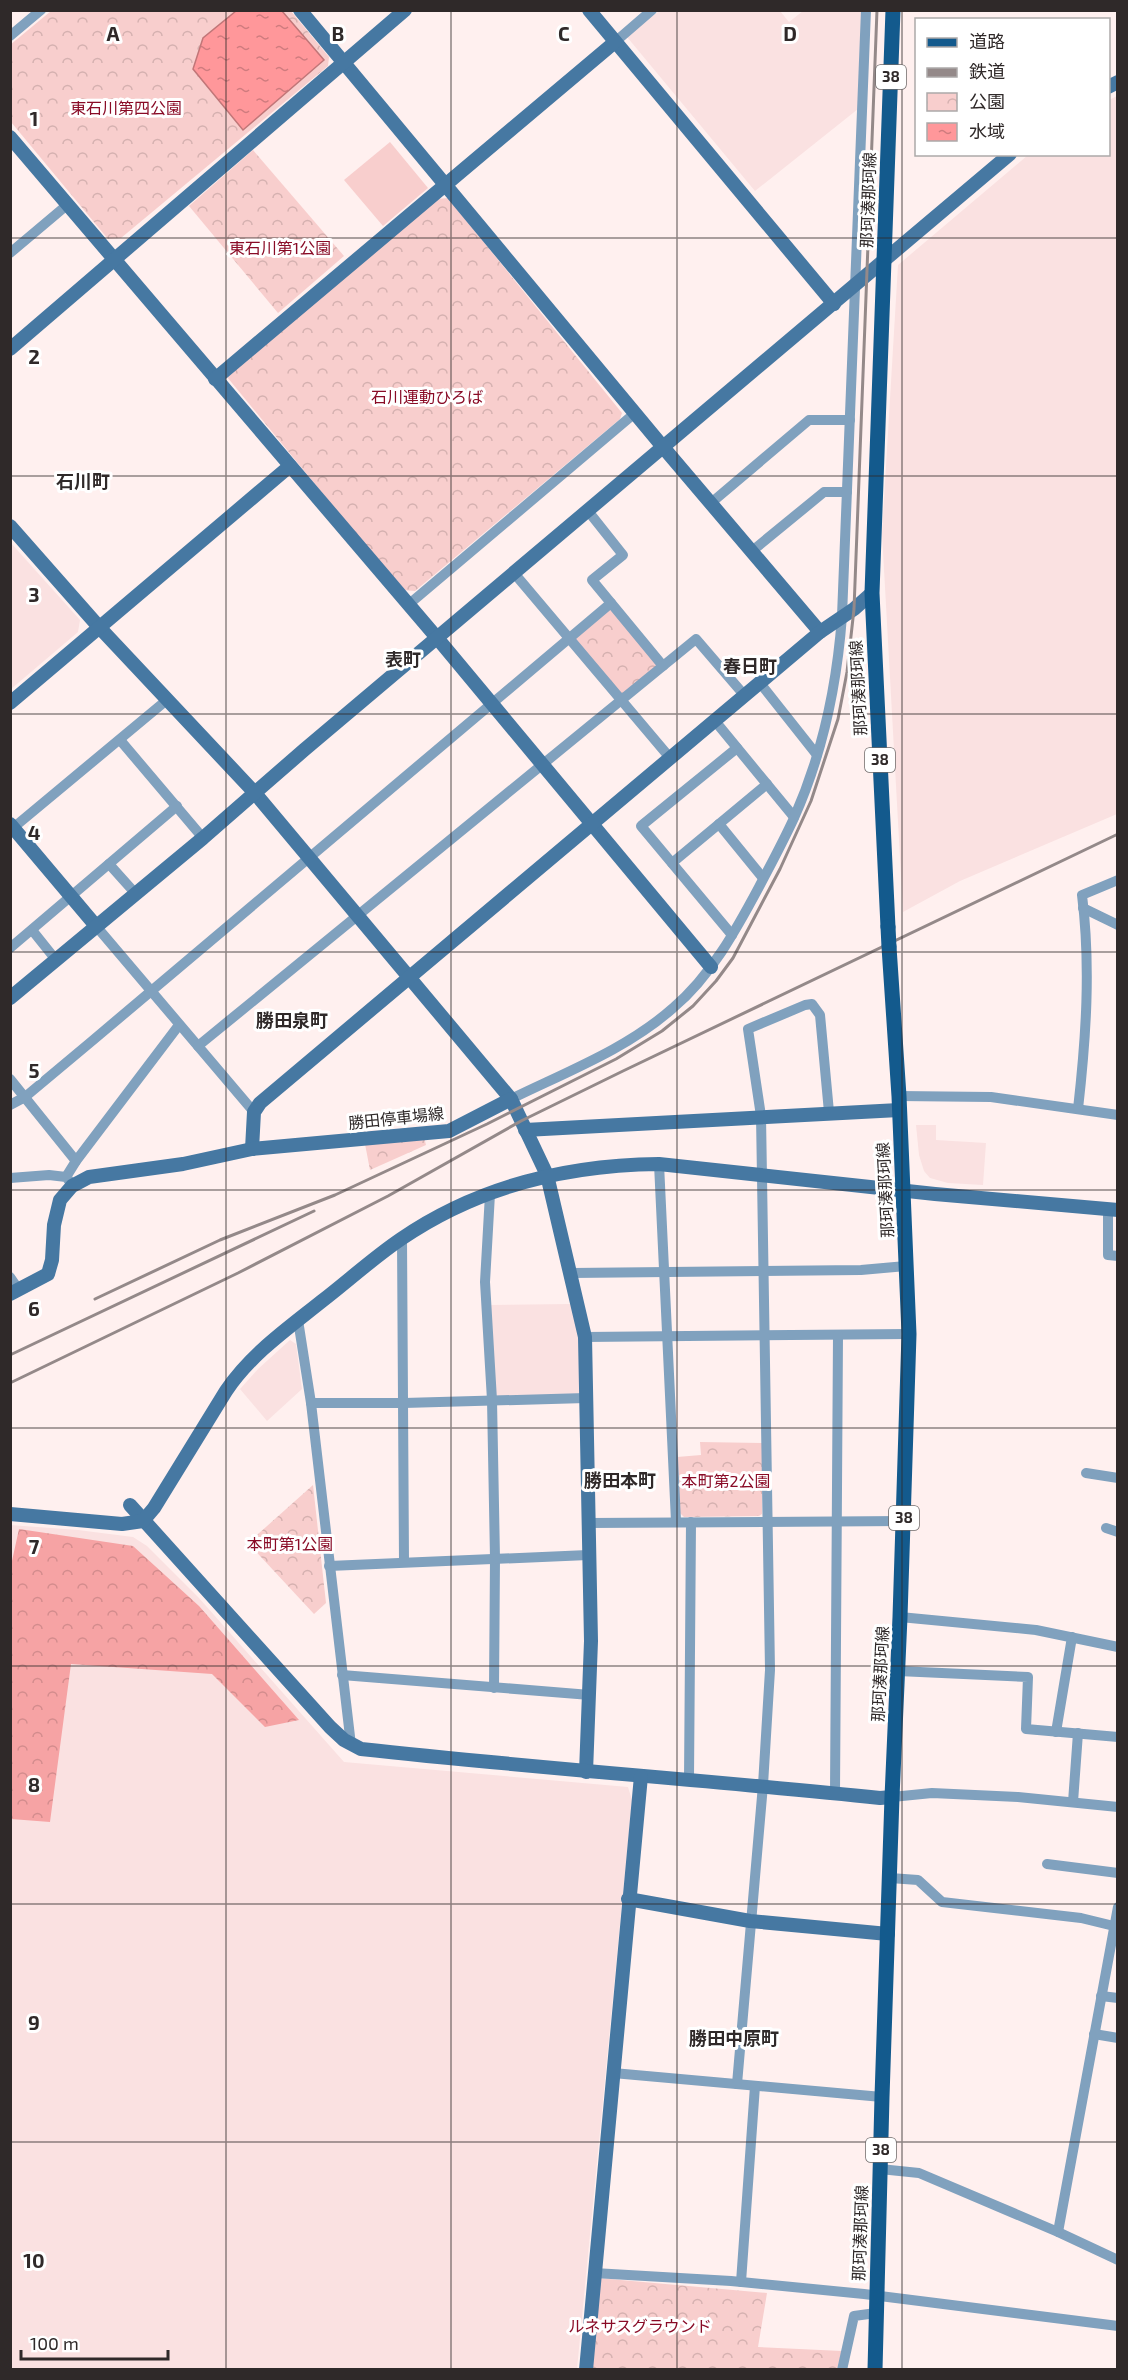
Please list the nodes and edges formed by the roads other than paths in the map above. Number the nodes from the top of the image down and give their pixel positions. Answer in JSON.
{"nodes":[{"id":1,"x":41,"y":10,"type":"edge"},
{"id":2,"x":300,"y":10,"type":"edge"},
{"id":3,"x":589,"y":10,"type":"edge"},
{"id":4,"x":652,"y":10,"type":"edge"},
{"id":5,"x":866,"y":10,"type":"edge"},
{"id":6,"x":893,"y":10,"type":"edge"},
{"id":7,"x":397,"y":13,"type":"edge"},
{"id":8,"x":10,"y":36,"type":"edge"},
{"id":9,"x":615,"y":42,"type":"junction"},
{"id":10,"x":345,"y":64,"type":"junction"},
{"id":11,"x":10,"y":137,"type":"edge"},
{"id":12,"x":1008,"y":156,"type":"edge"},
{"id":13,"x":445,"y":185,"type":"junction"},
{"id":14,"x":67,"y":205,"type":"junction"},
{"id":15,"x":10,"y":253,"type":"edge"},
{"id":16,"x":114,"y":260,"type":"junction"},
{"id":17,"x":884,"y":261,"type":"junction"},
{"id":18,"x":855,"y":286,"type":"junction"},
{"id":19,"x":834,"y":304,"type":"junction"},
{"id":20,"x":10,"y":349,"type":"edge"},
{"id":21,"x":215,"y":379,"type":"junction"},
{"id":22,"x":635,"y":413,"type":"junction"},
{"id":23,"x":850,"y":420,"type":"junction"},
{"id":24,"x":663,"y":447,"type":"junction"},
{"id":25,"x":290,"y":466,"type":"junction"},
{"id":26,"x":847,"y":492,"type":"junction"},
{"id":27,"x":711,"y":503,"type":"junction"},
{"id":28,"x":588,"y":511,"type":"junction"},
{"id":29,"x":10,"y":526,"type":"edge"},
{"id":30,"x":752,"y":551,"type":"junction"},
{"id":31,"x":514,"y":573,"type":"junction"},
{"id":32,"x":872,"y":593,"type":"junction"},
{"id":33,"x":611,"y":603,"type":"junction"},
{"id":34,"x":408,"y":604,"type":"junction"},
{"id":35,"x":842,"y":616,"type":"junction"},
{"id":36,"x":99,"y":627,"type":"junction"},
{"id":37,"x":820,"y":632,"type":"junction"},
{"id":38,"x":438,"y":639,"type":"junction"},
{"id":39,"x":569,"y":640,"type":"junction"},
{"id":40,"x":663,"y":666,"type":"junction"},
{"id":41,"x":760,"y":683,"type":"junction"},
{"id":42,"x":745,"y":696,"type":"junction"},
{"id":43,"x":168,"y":699,"type":"junction"},
{"id":44,"x":621,"y":701,"type":"junction"},
{"id":45,"x":10,"y":703,"type":"edge"},
{"id":46,"x":493,"y":705,"type":"junction"},
{"id":47,"x":715,"y":721,"type":"junction"},
{"id":48,"x":120,"y":740,"type":"junction"},
{"id":49,"x":737,"y":748,"type":"junction"},
{"id":50,"x":817,"y":755,"type":"junction"},
{"id":51,"x":671,"y":759,"type":"junction"},
{"id":52,"x":543,"y":764,"type":"junction"},
{"id":53,"x":767,"y":784,"type":"junction"},
{"id":54,"x":254,"y":792,"type":"junction"},
{"id":55,"x":177,"y":806,"type":"junction"},
{"id":56,"x":794,"y":817,"type":"junction"},
{"id":57,"x":592,"y":824,"type":"junction"},
{"id":58,"x":719,"y":824,"type":"junction"},
{"id":59,"x":12,"y":826,"type":"edge"},
{"id":60,"x":203,"y":838,"type":"junction"},
{"id":61,"x":309,"y":858,"type":"junction"},
{"id":62,"x":672,"y":863,"type":"junction"},
{"id":63,"x":109,"y":864,"type":"junction"},
{"id":64,"x":764,"y":878,"type":"junction"},
{"id":65,"x":1118,"y":880,"type":"edge"},
{"id":66,"x":135,"y":893,"type":"junction"},
{"id":67,"x":71,"y":896,"type":"junction"},
{"id":68,"x":1083,"y":909,"type":"junction"},
{"id":69,"x":358,"y":916,"type":"junction"},
{"id":70,"x":1118,"y":925,"type":"edge"},
{"id":71,"x":96,"y":926,"type":"junction"},
{"id":72,"x":32,"y":930,"type":"junction"},
{"id":73,"x":732,"y":935,"type":"junction"},
{"id":74,"x":10,"y":948,"type":"edge"},
{"id":75,"x":56,"y":960,"type":"junction"},
{"id":76,"x":711,"y":967,"type":"junction"},
{"id":77,"x":409,"y":977,"type":"junction"},
{"id":78,"x":151,"y":992,"type":"junction"},
{"id":79,"x":10,"y":998,"type":"edge"},
{"id":80,"x":179,"y":1025,"type":"junction"},
{"id":81,"x":198,"y":1047,"type":"junction"},
{"id":82,"x":10,"y":1079,"type":"edge"},
{"id":83,"x":25,"y":1097,"type":"junction"},
{"id":84,"x":511,"y":1099,"type":"junction"},
{"id":85,"x":899,"y":1103,"type":"junction"},
{"id":86,"x":10,"y":1105,"type":"edge"},
{"id":87,"x":1078,"y":1109,"type":"junction"},
{"id":88,"x":254,"y":1112,"type":"junction"},
{"id":89,"x":828,"y":1112,"type":"junction"},
{"id":90,"x":1118,"y":1115,"type":"edge"},
{"id":91,"x":761,"y":1116,"type":"junction"},
{"id":92,"x":525,"y":1130,"type":"junction"},
{"id":93,"x":252,"y":1149,"type":"junction"},
{"id":94,"x":76,"y":1161,"type":"junction"},
{"id":95,"x":659,"y":1164,"type":"junction"},
{"id":96,"x":761,"y":1174,"type":"junction"},
{"id":97,"x":547,"y":1175,"type":"junction"},
{"id":98,"x":10,"y":1178,"type":"edge"},
{"id":99,"x":69,"y":1181,"type":"junction"},
{"id":100,"x":903,"y":1191,"type":"junction"},
{"id":101,"x":490,"y":1194,"type":"junction"},
{"id":102,"x":1113,"y":1210,"type":"edge"},
{"id":103,"x":402,"y":1239,"type":"junction"},
{"id":104,"x":1118,"y":1256,"type":"edge"},
{"id":105,"x":906,"y":1266,"type":"junction"},
{"id":106,"x":664,"y":1272,"type":"junction"},
{"id":107,"x":764,"y":1272,"type":"junction"},
{"id":108,"x":572,"y":1274,"type":"junction"},
{"id":109,"x":10,"y":1277,"type":"edge"},
{"id":110,"x":15,"y":1292,"type":"edge"},
{"id":111,"x":298,"y":1320,"type":"junction"},
{"id":112,"x":909,"y":1334,"type":"junction"},
{"id":113,"x":838,"y":1335,"type":"junction"},
{"id":114,"x":667,"y":1336,"type":"junction"},
{"id":115,"x":766,"y":1336,"type":"junction"},
{"id":116,"x":585,"y":1337,"type":"junction"},
{"id":117,"x":586,"y":1398,"type":"junction"},
{"id":118,"x":492,"y":1400,"type":"junction"},
{"id":119,"x":404,"y":1403,"type":"junction"},
{"id":120,"x":311,"y":1404,"type":"junction"},
{"id":121,"x":1086,"y":1473,"type":"dead end"},
{"id":122,"x":1118,"y":1478,"type":"edge"},
{"id":123,"x":130,"y":1505,"type":"dead end"},
{"id":124,"x":10,"y":1514,"type":"edge"},
{"id":125,"x":768,"y":1520,"type":"junction"},
{"id":126,"x":838,"y":1520,"type":"junction"},
{"id":127,"x":142,"y":1521,"type":"junction"},
{"id":128,"x":676,"y":1521,"type":"junction"},
{"id":129,"x":904,"y":1521,"type":"junction"},
{"id":130,"x":691,"y":1522,"type":"junction"},
{"id":131,"x":588,"y":1523,"type":"junction"},
{"id":132,"x":1106,"y":1528,"type":"dead end"},
{"id":133,"x":1118,"y":1532,"type":"edge"},
{"id":134,"x":588,"y":1555,"type":"junction"},
{"id":135,"x":495,"y":1558,"type":"junction"},
{"id":136,"x":404,"y":1562,"type":"junction"},
{"id":137,"x":329,"y":1566,"type":"junction"},
{"id":138,"x":900,"y":1617,"type":"junction"},
{"id":139,"x":1072,"y":1637,"type":"junction"},
{"id":140,"x":1118,"y":1647,"type":"edge"},
{"id":141,"x":898,"y":1671,"type":"junction"},
{"id":142,"x":342,"y":1675,"type":"junction"},
{"id":143,"x":494,"y":1688,"type":"junction"},
{"id":144,"x":590,"y":1695,"type":"junction"},
{"id":145,"x":1056,"y":1732,"type":"junction"},
{"id":146,"x":1078,"y":1733,"type":"junction"},
{"id":147,"x":1118,"y":1737,"type":"edge"},
{"id":148,"x":351,"y":1745,"type":"junction"},
{"id":149,"x":586,"y":1772,"type":"junction"},
{"id":150,"x":641,"y":1776,"type":"junction"},
{"id":151,"x":688,"y":1779,"type":"junction"},
{"id":152,"x":763,"y":1785,"type":"junction"},
{"id":153,"x":835,"y":1793,"type":"junction"},
{"id":154,"x":892,"y":1797,"type":"junction"},
{"id":155,"x":1073,"y":1802,"type":"junction"},
{"id":156,"x":1118,"y":1807,"type":"edge"},
{"id":157,"x":1047,"y":1864,"type":"dead end"},
{"id":158,"x":1118,"y":1873,"type":"edge"},
{"id":159,"x":890,"y":1878,"type":"junction"},
{"id":160,"x":628,"y":1899,"type":"junction"},
{"id":161,"x":1118,"y":1907,"type":"edge"},
{"id":162,"x":750,"y":1921,"type":"junction"},
{"id":163,"x":1116,"y":1927,"type":"edge"},
{"id":164,"x":888,"y":1934,"type":"junction"},
{"id":165,"x":1101,"y":1996,"type":"junction"},
{"id":166,"x":1118,"y":1998,"type":"edge"},
{"id":167,"x":1094,"y":2034,"type":"junction"},
{"id":168,"x":1118,"y":2038,"type":"edge"},
{"id":169,"x":613,"y":2073,"type":"junction"},
{"id":170,"x":736,"y":2084,"type":"junction"},
{"id":171,"x":754,"y":2086,"type":"junction"},
{"id":172,"x":882,"y":2097,"type":"junction"},
{"id":173,"x":880,"y":2169,"type":"junction"},
{"id":174,"x":1058,"y":2232,"type":"junction"},
{"id":175,"x":1118,"y":2260,"type":"edge"},
{"id":176,"x":594,"y":2273,"type":"junction"},
{"id":177,"x":741,"y":2282,"type":"junction"},
{"id":178,"x":877,"y":2296,"type":"junction"},
{"id":179,"x":876,"y":2313,"type":"junction"},
{"id":180,"x":1118,"y":2326,"type":"edge"},
{"id":181,"x":586,"y":2370,"type":"edge"},
{"id":182,"x":842,"y":2370,"type":"edge"},
{"id":183,"x":875,"y":2370,"type":"edge"}],
"edges":[{"from":1,"to":8,"type":"street"},
{"from":2,"to":10,"type":"street"},
{"from":3,"to":9,"type":"street"},
{"from":4,"to":9,"type":"street"},
{"from":5,"to":18,"type":"street"},
{"from":6,"to":17,"type":"main road","name":"那珂湊那珂線","number":"38"},
{"from":7,"to":10,"type":"street"},
{"from":9,"to":13,"type":"street"},
{"from":9,"to":19,"type":"street"},
{"from":10,"to":13,"type":"street"},
{"from":10,"to":16,"type":"street"},
{"from":11,"to":14,"type":"street"},
{"from":12,"to":17,"type":"street"},
{"from":13,"to":21,"type":"street"},
{"from":13,"to":22,"type":"street"},
{"from":14,"to":15,"type":"street"},
{"from":14,"to":16,"type":"street"},
{"from":16,"to":20,"type":"street"},
{"from":16,"to":21,"type":"street"},
{"from":17,"to":18,"type":"street"},
{"from":17,"to":32,"type":"main road","name":"那珂湊那珂線","number":"38"},
{"from":18,"to":19,"type":"street"},
{"from":18,"to":23,"type":"street"},
{"from":19,"to":24,"type":"street"},
{"from":21,"to":25,"type":"street"},
{"from":22,"to":24,"type":"street"},
{"from":22,"to":34,"type":"street"},
{"from":23,"to":26,"type":"street"},
{"from":23,"to":27,"type":"street"},
{"from":24,"to":27,"type":"street"},
{"from":24,"to":28,"type":"street"},
{"from":25,"to":34,"type":"street"},
{"from":25,"to":36,"type":"street"},
{"from":26,"to":30,"type":"street"},
{"from":26,"to":35,"type":"street"},
{"from":27,"to":30,"type":"street"},
{"from":28,"to":31,"type":"street"},
{"from":28,"to":33,"type":"street"},
{"from":29,"to":36,"type":"street"},
{"from":30,"to":37,"type":"street"},
{"from":31,"to":38,"type":"street"},
{"from":31,"to":39,"type":"street"},
{"from":32,"to":35,"type":"street"},
{"from":32,"to":85,"type":"main road","name":"那珂湊那珂線","number":"38","bridge":true},
{"from":33,"to":39,"type":"street"},
{"from":33,"to":40,"type":"street"},
{"from":34,"to":38,"type":"street"},
{"from":35,"to":37,"type":"street"},
{"from":35,"to":50,"type":"street"},
{"from":36,"to":43,"type":"street"},
{"from":36,"to":45,"type":"street"},
{"from":37,"to":41,"type":"street"},
{"from":38,"to":46,"type":"street"},
{"from":38,"to":54,"type":"street"},
{"from":39,"to":44,"type":"street"},
{"from":39,"to":46,"type":"street"},
{"from":40,"to":42,"type":"street"},
{"from":40,"to":44,"type":"street"},
{"from":41,"to":42,"type":"street"},
{"from":41,"to":50,"type":"street"},
{"from":42,"to":47,"type":"street"},
{"from":43,"to":48,"type":"street"},
{"from":43,"to":54,"type":"street"},
{"from":44,"to":51,"type":"street"},
{"from":44,"to":52,"type":"street"},
{"from":46,"to":52,"type":"street"},
{"from":46,"to":61,"type":"street"},
{"from":47,"to":49,"type":"street"},
{"from":47,"to":51,"type":"street"},
{"from":48,"to":55,"type":"street"},
{"from":48,"to":59,"type":"street"},
{"from":49,"to":53,"type":"street"},
{"from":49,"to":62,"type":"street"},
{"from":50,"to":56,"type":"street"},
{"from":51,"to":57,"type":"street"},
{"from":52,"to":57,"type":"street"},
{"from":52,"to":69,"type":"street"},
{"from":53,"to":56,"type":"street"},
{"from":53,"to":58,"type":"street"},
{"from":54,"to":60,"type":"street"},
{"from":54,"to":61,"type":"street"},
{"from":55,"to":60,"type":"street"},
{"from":55,"to":63,"type":"street"},
{"from":56,"to":64,"type":"street"},
{"from":57,"to":76,"type":"street"},
{"from":57,"to":77,"type":"street"},
{"from":58,"to":62,"type":"street"},
{"from":58,"to":64,"type":"street"},
{"from":59,"to":67,"type":"street"},
{"from":60,"to":66,"type":"street"},
{"from":61,"to":69,"type":"street"},
{"from":61,"to":78,"type":"street"},
{"from":62,"to":73,"type":"street"},
{"from":63,"to":66,"type":"street"},
{"from":63,"to":67,"type":"street"},
{"from":64,"to":73,"type":"street"},
{"from":65,"to":68,"type":"street"},
{"from":66,"to":71,"type":"street"},
{"from":67,"to":71,"type":"street"},
{"from":67,"to":72,"type":"street"},
{"from":68,"to":70,"type":"street"},
{"from":68,"to":87,"type":"street"},
{"from":69,"to":77,"type":"street"},
{"from":69,"to":81,"type":"street"},
{"from":71,"to":75,"type":"street"},
{"from":71,"to":78,"type":"street"},
{"from":72,"to":74,"type":"street"},
{"from":72,"to":75,"type":"street"},
{"from":73,"to":76,"type":"street"},
{"from":75,"to":79,"type":"street"},
{"from":76,"to":84,"type":"street"},
{"from":77,"to":84,"type":"street"},
{"from":77,"to":88,"type":"street"},
{"from":78,"to":80,"type":"street"},
{"from":78,"to":83,"type":"street"},
{"from":80,"to":81,"type":"street"},
{"from":80,"to":94,"type":"street"},
{"from":81,"to":88,"type":"street"},
{"from":82,"to":83,"type":"street"},
{"from":83,"to":86,"type":"street"},
{"from":83,"to":94,"type":"street"},
{"from":84,"to":92,"type":"street"},
{"from":84,"to":93,"type":"street","name":"勝田停車場線"},
{"from":85,"to":87,"type":"street"},
{"from":85,"to":89,"type":"street"},
{"from":85,"to":100,"type":"main road","name":"那珂湊那珂線","number":"38"},
{"from":87,"to":90,"type":"street"},
{"from":88,"to":93,"type":"street"},
{"from":89,"to":91,"type":"street"},
{"from":89,"to":91,"type":"street"},
{"from":91,"to":92,"type":"street"},
{"from":91,"to":96,"type":"street"},
{"from":92,"to":97,"type":"street"},
{"from":93,"to":99,"type":"street","name":"勝田停車場線"},
{"from":94,"to":99,"type":"street"},
{"from":95,"to":96,"type":"street"},
{"from":95,"to":97,"type":"street"},
{"from":95,"to":106,"type":"street"},
{"from":96,"to":100,"type":"street"},
{"from":96,"to":107,"type":"street"},
{"from":97,"to":101,"type":"street"},
{"from":97,"to":108,"type":"street"},
{"from":98,"to":99,"type":"street"},
{"from":99,"to":110,"type":"street"},
{"from":100,"to":102,"type":"street"},
{"from":100,"to":105,"type":"main road","name":"那珂湊那珂線","number":"38"},
{"from":101,"to":103,"type":"street"},
{"from":101,"to":118,"type":"street"},
{"from":102,"to":104,"type":"street"},
{"from":103,"to":111,"type":"street"},
{"from":103,"to":119,"type":"street"},
{"from":105,"to":107,"type":"street"},
{"from":105,"to":112,"type":"main road","name":"那珂湊那珂線","number":"38"},
{"from":106,"to":107,"type":"street"},
{"from":106,"to":108,"type":"street"},
{"from":106,"to":114,"type":"street"},
{"from":107,"to":115,"type":"street"},
{"from":108,"to":116,"type":"street"},
{"from":109,"to":110,"type":"street"},
{"from":111,"to":120,"type":"street"},
{"from":111,"to":127,"type":"street"},
{"from":112,"to":113,"type":"street"},
{"from":112,"to":129,"type":"main road","name":"那珂湊那珂線","number":"38"},
{"from":113,"to":115,"type":"street"},
{"from":113,"to":126,"type":"street"},
{"from":114,"to":115,"type":"street"},
{"from":114,"to":116,"type":"street"},
{"from":114,"to":128,"type":"street"},
{"from":115,"to":125,"type":"street"},
{"from":116,"to":117,"type":"street"},
{"from":117,"to":118,"type":"street"},
{"from":117,"to":131,"type":"street"},
{"from":118,"to":119,"type":"street"},
{"from":118,"to":135,"type":"street"},
{"from":119,"to":120,"type":"street"},
{"from":119,"to":136,"type":"street"},
{"from":120,"to":137,"type":"street"},
{"from":121,"to":122,"type":"street"},
{"from":123,"to":127,"type":"street"},
{"from":124,"to":127,"type":"street"},
{"from":125,"to":126,"type":"street"},
{"from":125,"to":130,"type":"street"},
{"from":125,"to":152,"type":"street"},
{"from":126,"to":129,"type":"street"},
{"from":126,"to":153,"type":"street"},
{"from":127,"to":148,"type":"street"},
{"from":128,"to":130,"type":"street"},
{"from":128,"to":131,"type":"street"},
{"from":129,"to":138,"type":"main road","name":"那珂湊那珂線","number":"38"},
{"from":130,"to":151,"type":"street"},
{"from":131,"to":134,"type":"street"},
{"from":132,"to":133,"type":"street"},
{"from":134,"to":135,"type":"street"},
{"from":134,"to":144,"type":"street"},
{"from":135,"to":136,"type":"street"},
{"from":135,"to":143,"type":"street"},
{"from":136,"to":137,"type":"street"},
{"from":137,"to":142,"type":"street"},
{"from":138,"to":139,"type":"street"},
{"from":138,"to":141,"type":"main road","name":"那珂湊那珂線","number":"38"},
{"from":139,"to":140,"type":"street"},
{"from":139,"to":145,"type":"street"},
{"from":141,"to":145,"type":"street"},
{"from":141,"to":154,"type":"main road","name":"那珂湊那珂線","number":"38"},
{"from":142,"to":143,"type":"street"},
{"from":142,"to":148,"type":"street"},
{"from":143,"to":144,"type":"street"},
{"from":144,"to":149,"type":"street"},
{"from":145,"to":146,"type":"street"},
{"from":146,"to":147,"type":"street"},
{"from":146,"to":155,"type":"street"},
{"from":148,"to":149,"type":"street"},
{"from":149,"to":150,"type":"street"},
{"from":150,"to":151,"type":"street"},
{"from":150,"to":160,"type":"street"},
{"from":151,"to":152,"type":"street"},
{"from":152,"to":153,"type":"street"},
{"from":152,"to":162,"type":"street"},
{"from":153,"to":154,"type":"street"},
{"from":154,"to":155,"type":"street"},
{"from":154,"to":159,"type":"main road","name":"那珂湊那珂線","number":"38"},
{"from":155,"to":156,"type":"street"},
{"from":157,"to":158,"type":"street"},
{"from":159,"to":163,"type":"street"},
{"from":159,"to":164,"type":"main road","name":"那珂湊那珂線","number":"38"},
{"from":160,"to":162,"type":"street"},
{"from":160,"to":169,"type":"street"},
{"from":161,"to":163,"type":"street"},
{"from":162,"to":164,"type":"street"},
{"from":162,"to":170,"type":"street"},
{"from":163,"to":165,"type":"street"},
{"from":164,"to":172,"type":"main road","name":"那珂湊那珂線","number":"38"},
{"from":165,"to":166,"type":"street"},
{"from":165,"to":167,"type":"street"},
{"from":167,"to":168,"type":"street"},
{"from":167,"to":174,"type":"street"},
{"from":169,"to":170,"type":"street"},
{"from":169,"to":176,"type":"street"},
{"from":170,"to":171,"type":"street"},
{"from":171,"to":172,"type":"street"},
{"from":171,"to":177,"type":"street"},
{"from":172,"to":173,"type":"main road","name":"那珂湊那珂線","number":"38"},
{"from":173,"to":174,"type":"street"},
{"from":173,"to":178,"type":"main road","name":"那珂湊那珂線","number":"38"},
{"from":174,"to":175,"type":"street"},
{"from":176,"to":177,"type":"street"},
{"from":176,"to":181,"type":"street"},
{"from":177,"to":178,"type":"street"},
{"from":178,"to":179,"type":"main road","name":"那珂湊那珂線","number":"38"},
{"from":178,"to":180,"type":"street"},
{"from":179,"to":182,"type":"street"},
{"from":179,"to":183,"type":"main road","name":"那珂湊那珂線","number":"38"}]}
